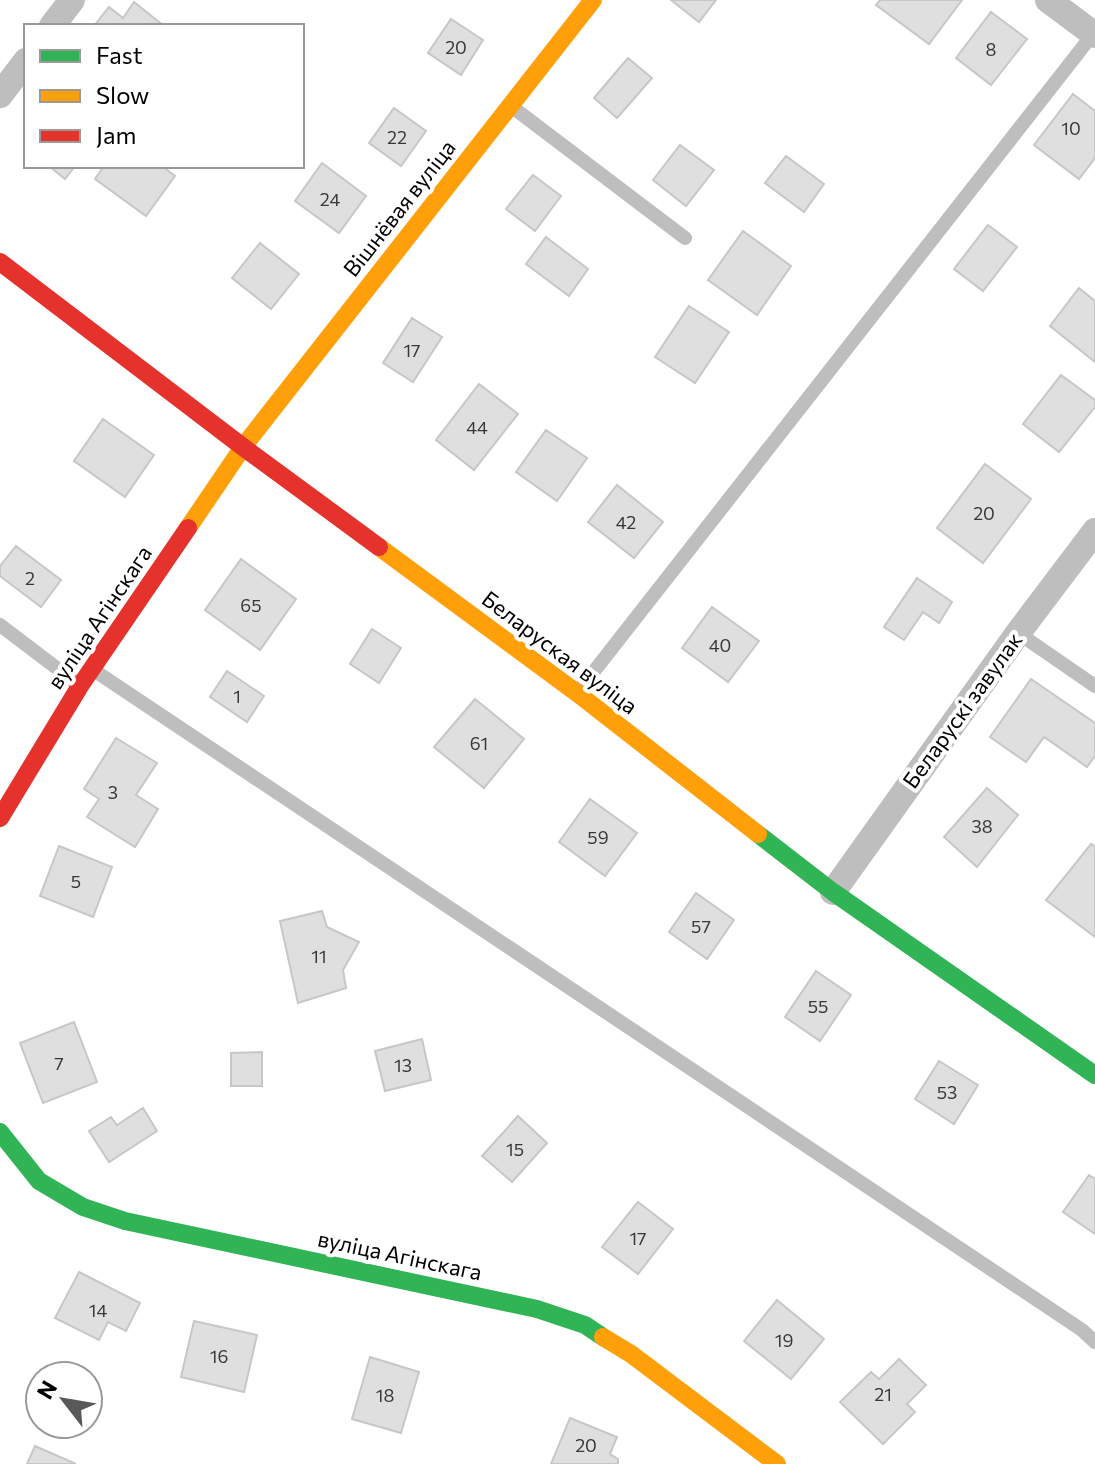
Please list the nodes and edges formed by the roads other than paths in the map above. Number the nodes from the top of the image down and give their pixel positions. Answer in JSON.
{"nodes":[{"id":1,"x":72,"y":0,"type":"edge"},
{"id":2,"x":593,"y":0,"type":"edge"},
{"id":3,"x":1048,"y":0,"type":"edge"},
{"id":4,"x":54,"y":24,"type":"edge"},
{"id":5,"x":1094,"y":34,"type":"edge"},
{"id":6,"x":24,"y":64,"type":"edge"},
{"id":7,"x":0,"y":95,"type":"edge"},
{"id":8,"x":510,"y":105,"type":"junction"},
{"id":9,"x":685,"y":238,"type":"dead end"},
{"id":10,"x":0,"y":262,"type":"edge"},
{"id":11,"x":243,"y":447,"type":"junction"},
{"id":12,"x":1095,"y":531,"type":"edge"},
{"id":13,"x":0,"y":625,"type":"edge"},
{"id":14,"x":1018,"y":633,"type":"junction"},
{"id":15,"x":92,"y":669,"type":"junction"},
{"id":16,"x":80,"y":686,"type":"junction"},
{"id":17,"x":1095,"y":686,"type":"edge"},
{"id":18,"x":577,"y":693,"type":"junction"},
{"id":19,"x":0,"y":818,"type":"edge"},
{"id":20,"x":833,"y":892,"type":"junction"},
{"id":21,"x":1095,"y":1075,"type":"edge"},
{"id":22,"x":0,"y":1132,"type":"edge"},
{"id":23,"x":1095,"y":1342,"type":"edge"},
{"id":24,"x":777,"y":1464,"type":"edge"}],
"edges":[{"from":1,"to":4,"type":"street"},
{"from":2,"to":8,"type":"street","name":"Вішнёвая вуліца"},
{"from":3,"to":5,"type":"street"},
{"from":5,"to":18,"type":"lane"},
{"from":6,"to":7,"type":"street"},
{"from":8,"to":9,"type":"lane"},
{"from":8,"to":11,"type":"street","name":"Вішнёвая вуліца"},
{"from":10,"to":11,"type":"street","name":"Беларуская вуліца"},
{"from":11,"to":15,"type":"street","name":"вуліца Агінскага"},
{"from":11,"to":18,"type":"street","name":"Беларуская вуліца"},
{"from":12,"to":14,"type":"street","name":"Беларускі завулак"},
{"from":13,"to":16,"type":"lane"},
{"from":14,"to":17,"type":"lane"},
{"from":14,"to":20,"type":"street","name":"Беларускі завулак"},
{"from":15,"to":16,"type":"street","name":"вуліца Агінскага"},
{"from":15,"to":23,"type":"lane"},
{"from":16,"to":19,"type":"street","name":"вуліца Агінскага"},
{"from":18,"to":20,"type":"street","name":"Беларуская вуліца"},
{"from":20,"to":21,"type":"street","name":"Беларуская вуліца"},
{"from":22,"to":24,"type":"street","name":"вуліца Агінскага"}]}
